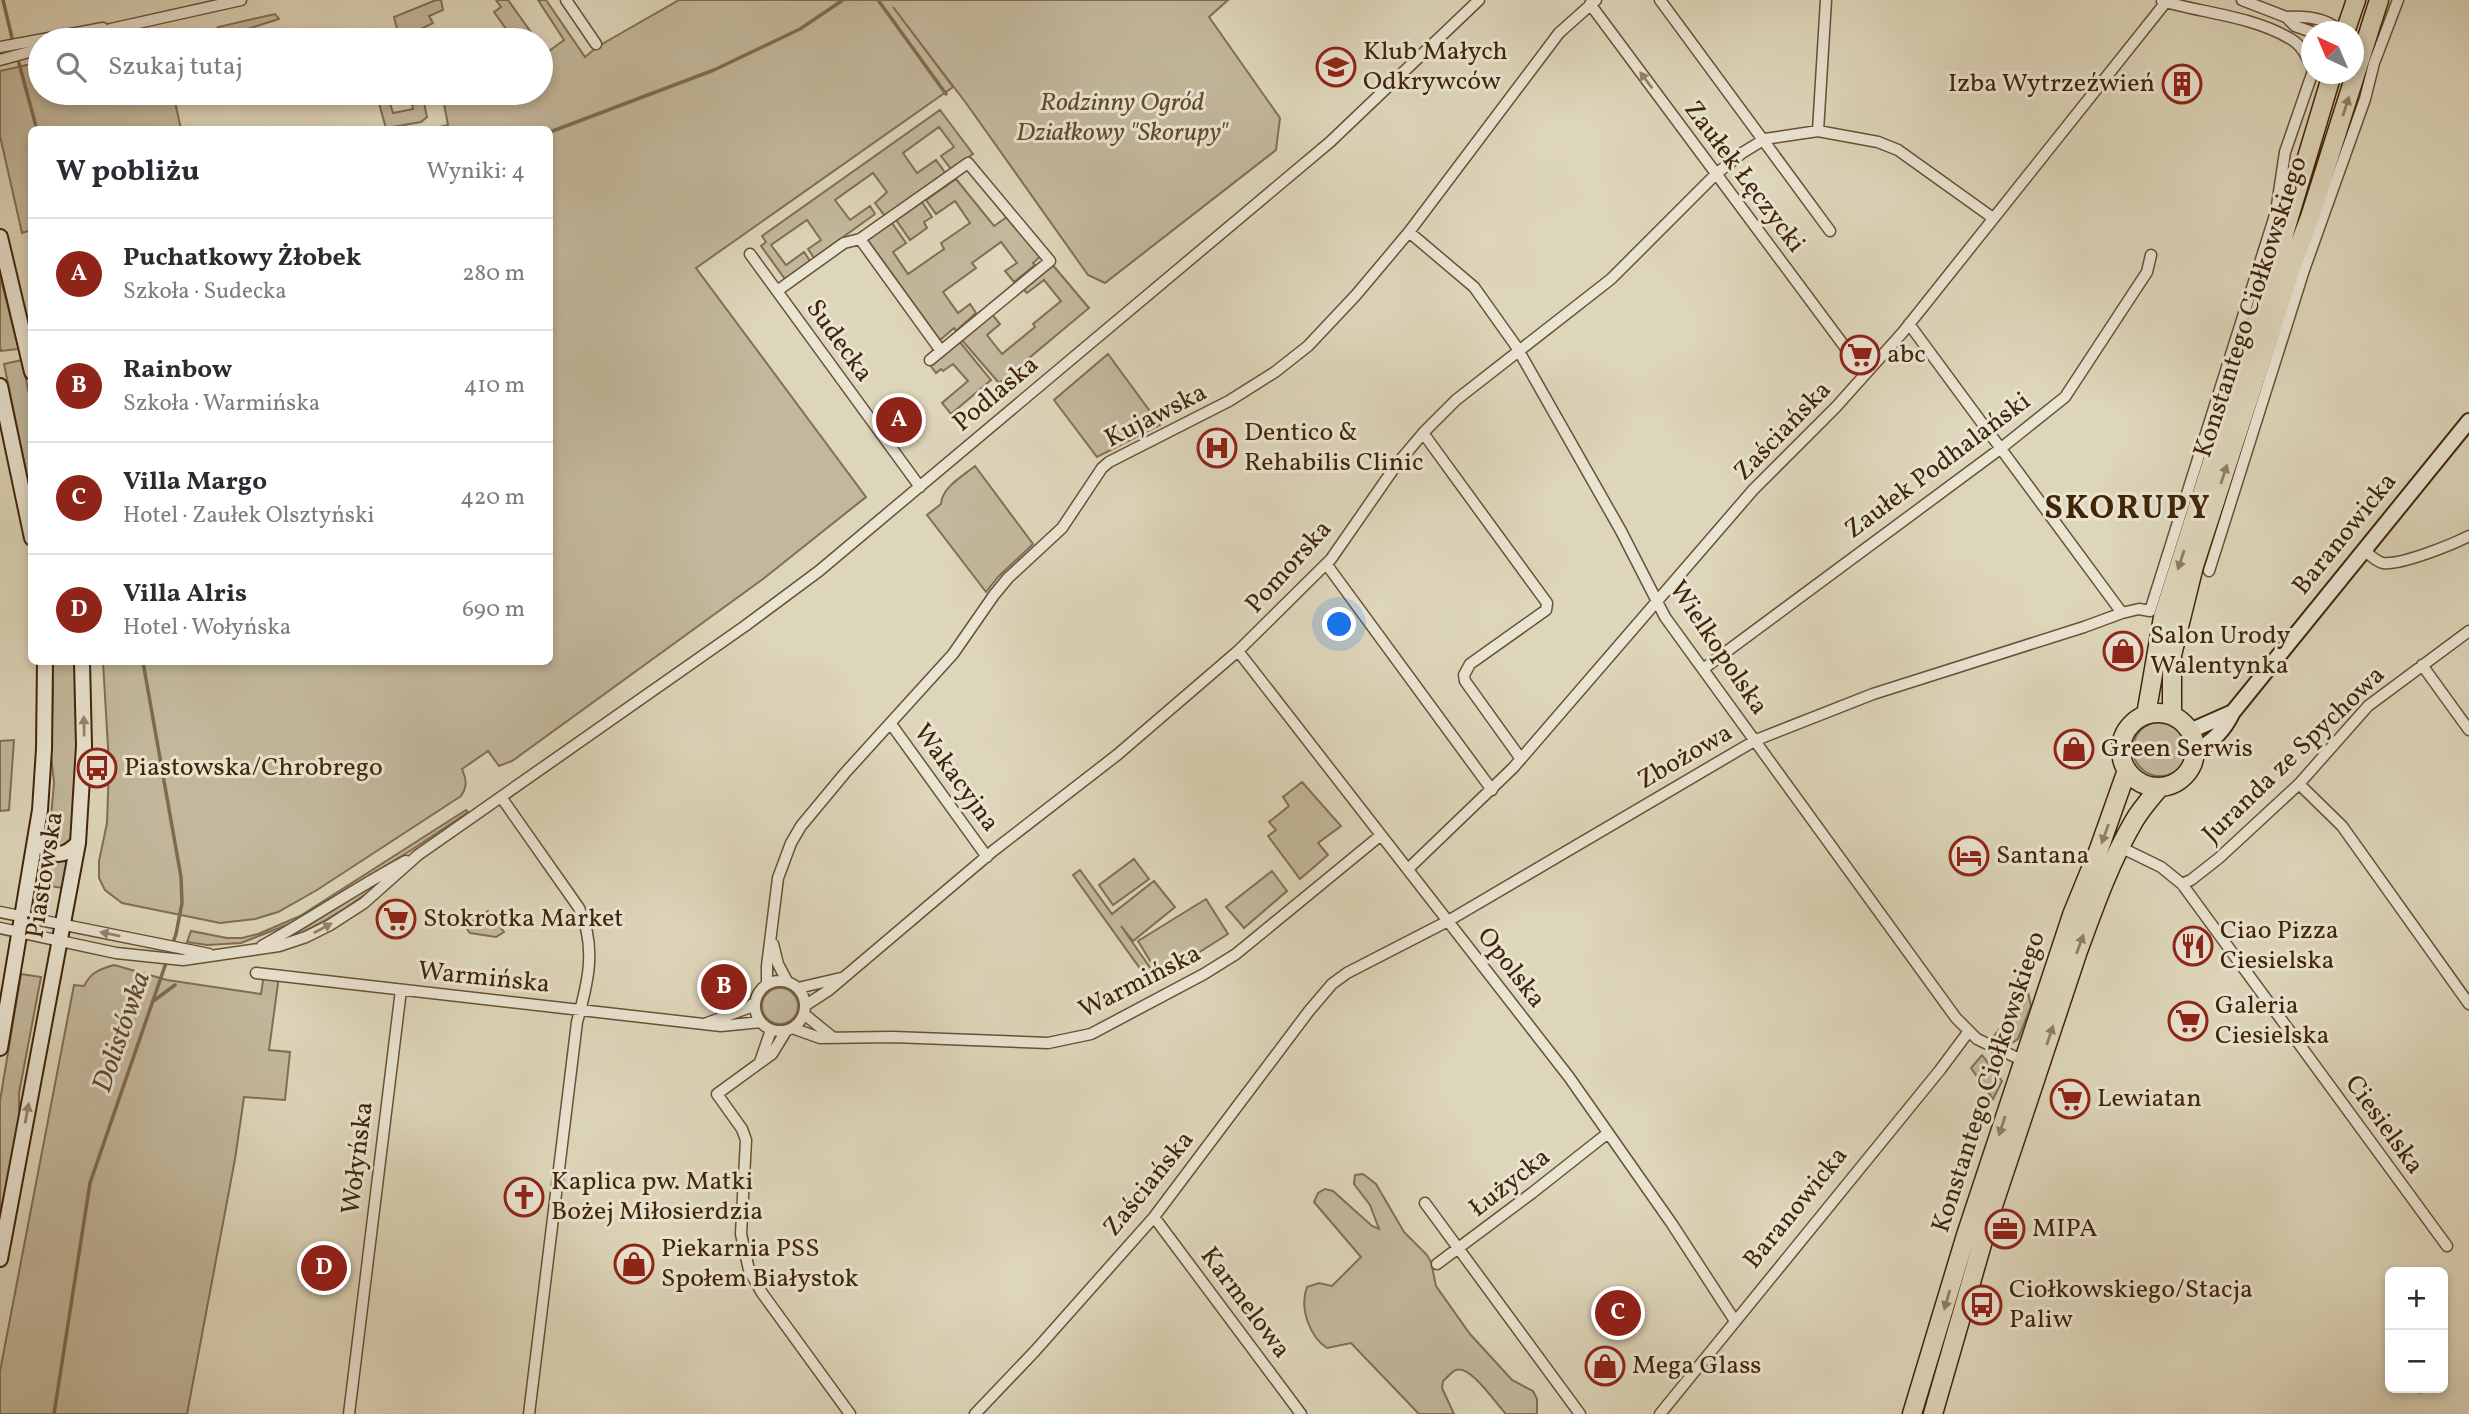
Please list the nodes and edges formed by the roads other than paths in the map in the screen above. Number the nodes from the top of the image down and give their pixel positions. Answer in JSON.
{"nodes":[{"id":1,"x":241,"y":0,"type":"edge"},
{"id":2,"x":566,"y":0,"type":"edge"},
{"id":3,"x":1479,"y":0,"type":"edge"},
{"id":4,"x":1660,"y":0,"type":"edge"},
{"id":5,"x":1826,"y":0,"type":"edge"},
{"id":6,"x":2242,"y":0,"type":"edge"},
{"id":7,"x":2356,"y":0,"type":"edge"},
{"id":8,"x":2379,"y":0,"type":"edge"},
{"id":9,"x":2398,"y":0,"type":"edge"},
{"id":10,"x":2163,"y":1,"type":"edge"},
{"id":11,"x":1593,"y":2,"type":"edge"},
{"id":12,"x":2286,"y":17,"type":"junction"},
{"id":13,"x":2324,"y":21,"type":"edge"},
{"id":14,"x":2349,"y":21,"type":"edge"},
{"id":15,"x":115,"y":28,"type":"edge"},
{"id":16,"x":2301,"y":28,"type":"edge"},
{"id":17,"x":2364,"y":32,"type":"edge"},
{"id":18,"x":28,"y":41,"type":"edge"},
{"id":19,"x":596,"y":44,"type":"dead end"},
{"id":20,"x":2,"y":46,"type":"edge"},
{"id":21,"x":2301,"y":51,"type":"edge"},
{"id":22,"x":28,"y":53,"type":"edge"},
{"id":23,"x":3,"y":59,"type":"edge"},
{"id":24,"x":2309,"y":84,"type":"edge"},
{"id":25,"x":2329,"y":84,"type":"edge"},
{"id":26,"x":2347,"y":84,"type":"edge"},
{"id":27,"x":1818,"y":131,"type":"junction"},
{"id":28,"x":1765,"y":139,"type":"junction"},
{"id":29,"x":1716,"y":174,"type":"junction"},
{"id":30,"x":1993,"y":218,"type":"junction"},
{"id":31,"x":1830,"y":231,"type":"dead end"},
{"id":32,"x":1409,"y":232,"type":"junction"},
{"id":33,"x":0,"y":237,"type":"edge"},
{"id":34,"x":860,"y":239,"type":"junction"},
{"id":35,"x":750,"y":254,"type":"dead end"},
{"id":36,"x":2151,"y":255,"type":"dead end"},
{"id":37,"x":777,"y":291,"type":"junction"},
{"id":38,"x":1909,"y":324,"type":"junction"},
{"id":39,"x":941,"y":351,"type":"junction"},
{"id":40,"x":1519,"y":351,"type":"junction"},
{"id":41,"x":28,"y":355,"type":"edge"},
{"id":42,"x":930,"y":360,"type":"dead end"},
{"id":43,"x":1865,"y":374,"type":"junction"},
{"id":44,"x":0,"y":386,"type":"edge"},
{"id":45,"x":2469,"y":421,"type":"edge"},
{"id":46,"x":1423,"y":433,"type":"junction"},
{"id":47,"x":2000,"y":449,"type":"junction"},
{"id":48,"x":920,"y":487,"type":"junction"},
{"id":49,"x":28,"y":519,"type":"edge"},
{"id":50,"x":2469,"y":536,"type":"edge"},
{"id":51,"x":2364,"y":550,"type":"junction"},
{"id":52,"x":1326,"y":565,"type":"junction"},
{"id":53,"x":2210,"y":571,"type":"dead end"},
{"id":54,"x":1658,"y":600,"type":"junction"},
{"id":55,"x":2122,"y":613,"type":"junction"},
{"id":56,"x":2469,"y":631,"type":"edge"},
{"id":57,"x":1238,"y":651,"type":"junction"},
{"id":58,"x":45,"y":665,"type":"edge"},
{"id":59,"x":82,"y":665,"type":"edge"},
{"id":60,"x":2422,"y":665,"type":"junction"},
{"id":61,"x":1703,"y":669,"type":"junction"},
{"id":62,"x":2233,"y":712,"type":"junction"},
{"id":63,"x":2146,"y":715,"type":"junction"},
{"id":64,"x":2172,"y":715,"type":"junction"},
{"id":65,"x":891,"y":724,"type":"junction"},
{"id":66,"x":2469,"y":730,"type":"edge"},
{"id":67,"x":2190,"y":731,"type":"junction"},
{"id":68,"x":1756,"y":740,"type":"junction"},
{"id":69,"x":2195,"y":752,"type":"junction"},
{"id":70,"x":1521,"y":759,"type":"junction"},
{"id":71,"x":2127,"y":770,"type":"junction"},
{"id":72,"x":2299,"y":784,"type":"junction"},
{"id":73,"x":2160,"y":786,"type":"junction"},
{"id":74,"x":1492,"y":790,"type":"junction"},
{"id":75,"x":501,"y":797,"type":"junction"},
{"id":76,"x":36,"y":834,"type":"junction"},
{"id":77,"x":1381,"y":835,"type":"junction"},
{"id":78,"x":78,"y":843,"type":"junction"},
{"id":79,"x":2120,"y":847,"type":"junction"},
{"id":80,"x":418,"y":855,"type":"junction"},
{"id":81,"x":987,"y":857,"type":"junction"},
{"id":82,"x":1408,"y":869,"type":"junction"},
{"id":83,"x":2182,"y":884,"type":"junction"},
{"id":84,"x":0,"y":912,"type":"edge"},
{"id":85,"x":23,"y":916,"type":"junction"},
{"id":86,"x":1448,"y":921,"type":"junction"},
{"id":87,"x":63,"y":925,"type":"junction"},
{"id":88,"x":0,"y":928,"type":"edge"},
{"id":89,"x":21,"y":934,"type":"junction"},
{"id":90,"x":772,"y":940,"type":"junction"},
{"id":91,"x":60,"y":942,"type":"junction"},
{"id":92,"x":259,"y":948,"type":"junction"},
{"id":93,"x":213,"y":955,"type":"junction"},
{"id":94,"x":256,"y":973,"type":"dead end"},
{"id":95,"x":1347,"y":973,"type":"joint"},
{"id":96,"x":841,"y":978,"type":"junction"},
{"id":97,"x":788,"y":981,"type":"junction"},
{"id":98,"x":767,"y":984,"type":"junction"},
{"id":99,"x":798,"y":988,"type":"junction"},
{"id":100,"x":401,"y":990,"type":"junction"},
{"id":101,"x":755,"y":1002,"type":"junction"},
{"id":102,"x":2469,"y":1004,"type":"edge"},
{"id":103,"x":580,"y":1010,"type":"junction"},
{"id":104,"x":805,"y":1010,"type":"junction"},
{"id":105,"x":761,"y":1022,"type":"junction"},
{"id":106,"x":707,"y":1023,"type":"junction"},
{"id":107,"x":771,"y":1030,"type":"junction"},
{"id":108,"x":789,"y":1030,"type":"junction"},
{"id":109,"x":1969,"y":1031,"type":"junction"},
{"id":110,"x":831,"y":1036,"type":"junction"},
{"id":111,"x":0,"y":1048,"type":"edge"},
{"id":112,"x":2024,"y":1061,"type":"junction"},
{"id":113,"x":760,"y":1062,"type":"junction"},
{"id":114,"x":1608,"y":1133,"type":"junction"},
{"id":115,"x":1425,"y":1203,"type":"dead end"},
{"id":116,"x":1154,"y":1217,"type":"junction"},
{"id":117,"x":2447,"y":1246,"type":"dead end"},
{"id":118,"x":1459,"y":1248,"type":"junction"},
{"id":119,"x":0,"y":1259,"type":"edge"},
{"id":120,"x":1437,"y":1264,"type":"dead end"},
{"id":121,"x":1735,"y":1321,"type":"junction"},
{"id":122,"x":349,"y":1414,"type":"edge"},
{"id":123,"x":529,"y":1414,"type":"edge"},
{"id":124,"x":850,"y":1414,"type":"edge"},
{"id":125,"x":975,"y":1414,"type":"edge"},
{"id":126,"x":1301,"y":1414,"type":"edge"},
{"id":127,"x":1580,"y":1414,"type":"edge"},
{"id":128,"x":1660,"y":1414,"type":"edge"},
{"id":129,"x":1912,"y":1414,"type":"edge"},
{"id":130,"x":1933,"y":1414,"type":"edge"}],
"edges":[{"from":1,"to":15,"type":"street"},
{"from":2,"to":19,"type":"street"},
{"from":3,"to":48,"type":"street","name":"Podlaska"},
{"from":4,"to":28,"type":"street"},
{"from":5,"to":27,"type":"street"},
{"from":6,"to":12,"type":"street"},
{"from":7,"to":14,"type":"highway"},
{"from":8,"to":17,"type":"highway","name":"Konstantego Ciołkowskiego"},
{"from":9,"to":53,"type":"street"},
{"from":10,"to":21,"type":"street"},
{"from":10,"to":30,"type":"street","name":"Zaściańska"},
{"from":29,"to":11,"type":"street","name":"Zaułek Łęczycki","one_way":true},
{"from":11,"to":32,"type":"street","name":"Kujawska"},
{"from":12,"to":13,"type":"street"},
{"from":12,"to":16,"type":"street"},
{"from":18,"to":20,"type":"street"},
{"from":22,"to":23,"type":"street"},
{"from":24,"to":55,"type":"street","name":"Zbożowa"},
{"from":25,"to":63,"type":"highway","name":"Konstantego Ciołkowskiego","one_way":true},
{"from":64,"to":26,"type":"highway","name":"Konstantego Ciołkowskiego","one_way":true},
{"from":27,"to":28,"type":"street","name":"Pomorska"},
{"from":27,"to":30,"type":"street","name":"Pomorska"},
{"from":28,"to":29,"type":"street","name":"Pomorska"},
{"from":28,"to":31,"type":"street"},
{"from":29,"to":40,"type":"street","name":"Pomorska"},
{"from":29,"to":43,"type":"street","name":"Zaułek Łęczycki"},
{"from":30,"to":38,"type":"street","name":"Zaściańska"},
{"from":32,"to":40,"type":"street","name":"Wielkopolska"},
{"from":32,"to":65,"type":"street","name":"Kujawska"},
{"from":33,"to":41,"type":"main road"},
{"from":34,"to":37,"type":"street"},
{"from":34,"to":39,"type":"street"},
{"from":34,"to":39,"type":"street"},
{"from":35,"to":37,"type":"street","name":"Sudecka"},
{"from":36,"to":47,"type":"street","name":"Zaułek Podhalański"},
{"from":37,"to":48,"type":"street","name":"Sudecka"},
{"from":38,"to":43,"type":"street","name":"Zaściańska"},
{"from":38,"to":47,"type":"street"},
{"from":39,"to":42,"type":"street"},
{"from":40,"to":46,"type":"street","name":"Pomorska"},
{"from":40,"to":54,"type":"street","name":"Wielkopolska"},
{"from":43,"to":54,"type":"street","name":"Zaściańska"},
{"from":44,"to":49,"type":"main road"},
{"from":45,"to":51,"type":"main road","name":"Baranowicka"},
{"from":46,"to":52,"type":"street","name":"Pomorska"},
{"from":46,"to":70,"type":"street"},
{"from":47,"to":55,"type":"street"},
{"from":47,"to":61,"type":"street","name":"Zaułek Podhalański"},
{"from":48,"to":75,"type":"street","name":"Podlaska"},
{"from":50,"to":51,"type":"street"},
{"from":51,"to":62,"type":"main road","name":"Baranowicka"},
{"from":52,"to":57,"type":"street","name":"Pomorska"},
{"from":52,"to":74,"type":"street"},
{"from":54,"to":61,"type":"street","name":"Wielkopolska"},
{"from":54,"to":70,"type":"street","name":"Zaściańska"},
{"from":55,"to":68,"type":"street","name":"Zbożowa"},
{"from":56,"to":60,"type":"street","name":"Juranda ze Spychowa"},
{"from":57,"to":77,"type":"street","name":"Opolska"},
{"from":57,"to":81,"type":"street","name":"Pomorska"},
{"from":58,"to":76,"type":"main road","name":"Piastowska"},
{"from":78,"to":59,"type":"main road","name":"Piastowska","one_way":true},
{"from":60,"to":66,"type":"street"},
{"from":60,"to":72,"type":"street","name":"Juranda ze Spychowa"},
{"from":61,"to":68,"type":"street","name":"Wielkopolska"},
{"from":62,"to":67,"type":"main road","name":"Baranowicka"},
{"from":62,"to":69,"type":"main road","name":"Baranowicka"},
{"from":63,"to":64,"type":"highway"},
{"from":63,"to":71,"type":"highway"},
{"from":64,"to":67,"type":"highway"},
{"from":65,"to":81,"type":"street","name":"Wakacyjna"},
{"from":65,"to":90,"type":"street","name":"Kujawska"},
{"from":67,"to":69,"type":"highway"},
{"from":68,"to":86,"type":"street","name":"Zbożowa"},
{"from":68,"to":109,"type":"street","name":"Wielkopolska"},
{"from":69,"to":73,"type":"highway"},
{"from":70,"to":74,"type":"street","name":"Zaściańska"},
{"from":71,"to":73,"type":"highway"},
{"from":71,"to":112,"type":"highway","name":"Konstantego Ciołkowskiego","one_way":true},
{"from":72,"to":83,"type":"street","name":"Juranda ze Spychowa"},
{"from":72,"to":102,"type":"street"},
{"from":73,"to":79,"type":"highway","name":"Konstantego Ciołkowskiego"},
{"from":74,"to":82,"type":"street","name":"Zaściańska"},
{"from":75,"to":80,"type":"street","name":"Podlaska"},
{"from":75,"to":103,"type":"street"},
{"from":76,"to":78,"type":"main road"},
{"from":76,"to":85,"type":"main road","name":"Piastowska"},
{"from":77,"to":82,"type":"street","name":"Opolska"},
{"from":77,"to":110,"type":"street","name":"Warmińska"},
{"from":78,"to":87,"type":"main road","name":"Piastowska"},
{"from":79,"to":83,"type":"street","name":"Ciesielska"},
{"from":130,"to":79,"type":"highway","name":"Konstantego Ciołkowskiego","one_way":true},
{"from":80,"to":92,"type":"street"},
{"from":92,"to":80,"type":"street","one_way":true},
{"from":81,"to":96,"type":"street","name":"Pomorska"},
{"from":82,"to":86,"type":"street","name":"Opolska"},
{"from":83,"to":117,"type":"street","name":"Ciesielska"},
{"from":84,"to":85,"type":"street"},
{"from":85,"to":87,"type":"street"},
{"from":85,"to":89,"type":"main road","name":"Piastowska"},
{"from":86,"to":95,"type":"street","name":"Zbożowa"},
{"from":86,"to":114,"type":"street","name":"Opolska"},
{"from":87,"to":91,"type":"main road","name":"Piastowska"},
{"from":93,"to":87,"type":"street","one_way":true},
{"from":88,"to":89,"type":"street"},
{"from":89,"to":91,"type":"street"},
{"from":89,"to":111,"type":"main road","name":"Piastowska"},
{"from":90,"to":97,"type":"street","name":"Kujawska"},
{"from":90,"to":98,"type":"street","name":"Kujawska"},
{"from":91,"to":93,"type":"street"},
{"from":119,"to":91,"type":"main road","name":"Piastowska","one_way":true},
{"from":92,"to":93,"type":"street"},
{"from":94,"to":100,"type":"street","name":"Warmińska"},
{"from":95,"to":116,"type":"street","name":"Zaściańska"},
{"from":96,"to":99,"type":"street","name":"Pomorska"},
{"from":96,"to":104,"type":"street","name":"Pomorska"},
{"from":97,"to":98,"type":"street"},
{"from":97,"to":99,"type":"street"},
{"from":98,"to":101,"type":"street"},
{"from":99,"to":104,"type":"street"},
{"from":100,"to":103,"type":"street","name":"Warmińska"},
{"from":100,"to":122,"type":"street","name":"Wołyńska"},
{"from":101,"to":105,"type":"street"},
{"from":101,"to":106,"type":"street","name":"Warmińska"},
{"from":103,"to":106,"type":"street","name":"Warmińska"},
{"from":103,"to":123,"type":"street"},
{"from":104,"to":108,"type":"street"},
{"from":104,"to":110,"type":"street"},
{"from":105,"to":106,"type":"street","name":"Warmińska"},
{"from":105,"to":107,"type":"street"},
{"from":107,"to":108,"type":"street"},
{"from":107,"to":113,"type":"street"},
{"from":108,"to":110,"type":"street","name":"Warmińska"},
{"from":108,"to":113,"type":"street"},
{"from":109,"to":112,"type":"street","name":"Wielkopolska"},
{"from":109,"to":121,"type":"street","name":"Baranowicka"},
{"from":112,"to":129,"type":"highway","name":"Konstantego Ciołkowskiego","one_way":true},
{"from":113,"to":124,"type":"street"},
{"from":114,"to":118,"type":"street","name":"Łużycka"},
{"from":114,"to":121,"type":"street","name":"Opolska"},
{"from":115,"to":118,"type":"street"},
{"from":116,"to":125,"type":"street","name":"Zaściańska"},
{"from":116,"to":126,"type":"street","name":"Karmelowa"},
{"from":118,"to":120,"type":"street","name":"Łużycka"},
{"from":118,"to":127,"type":"street"},
{"from":121,"to":128,"type":"street","name":"Baranowicka"}]}
